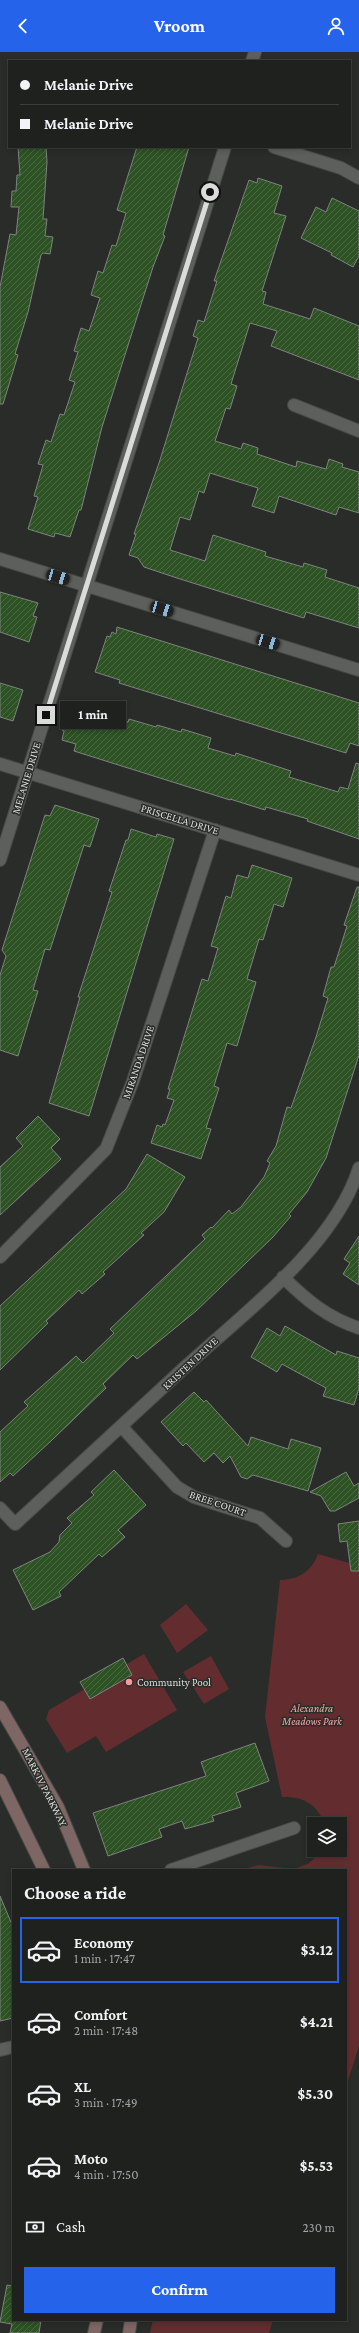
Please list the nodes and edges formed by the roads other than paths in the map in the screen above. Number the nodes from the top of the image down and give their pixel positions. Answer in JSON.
{"nodes":[{"id":1,"x":225,"y":148,"type":"edge"},
{"id":2,"x":277,"y":148,"type":"edge"},
{"id":3,"x":359,"y":178,"type":"edge"},
{"id":4,"x":294,"y":405,"type":"dead end"},
{"id":5,"x":359,"y":431,"type":"edge"},
{"id":6,"x":0,"y":559,"type":"edge"},
{"id":7,"x":86,"y":586,"type":"junction"},
{"id":8,"x":359,"y":670,"type":"edge"},
{"id":9,"x":0,"y":764,"type":"edge"},
{"id":10,"x":28,"y":772,"type":"junction"},
{"id":11,"x":215,"y":830,"type":"junction"},
{"id":12,"x":0,"y":860,"type":"edge"},
{"id":13,"x":359,"y":875,"type":"edge"},
{"id":14,"x":359,"y":1168,"type":"edge"},
{"id":15,"x":0,"y":1257,"type":"edge"},
{"id":16,"x":283,"y":1277,"type":"junction"},
{"id":17,"x":359,"y":1328,"type":"edge"},
{"id":18,"x":121,"y":1426,"type":"junction"},
{"id":19,"x":0,"y":1508,"type":"edge"},
{"id":20,"x":286,"y":1541,"type":"dead end"},
{"id":21,"x":0,"y":1707,"type":"edge"},
{"id":22,"x":0,"y":1780,"type":"edge"},
{"id":23,"x":294,"y":1828,"type":"dead end"},
{"id":24,"x":44,"y":1869,"type":"edge"},
{"id":25,"x":84,"y":1869,"type":"edge"},
{"id":26,"x":174,"y":1869,"type":"edge"},
{"id":27,"x":12,"y":2047,"type":"edge"},
{"id":28,"x":0,"y":2050,"type":"edge"},
{"id":29,"x":97,"y":2321,"type":"edge"},
{"id":30,"x":131,"y":2321,"type":"edge"},
{"id":31,"x":94,"y":2333,"type":"edge"},
{"id":32,"x":129,"y":2333,"type":"edge"}],
"edges":[{"from":1,"to":7,"type":"street","name":"MELANIE DRIVE"},
{"from":2,"to":3,"type":"street"},
{"from":4,"to":5,"type":"street"},
{"from":6,"to":7,"type":"street"},
{"from":7,"to":8,"type":"street"},
{"from":7,"to":10,"type":"street","name":"MELANIE DRIVE"},
{"from":9,"to":10,"type":"street","name":"PRISCELLA DRIVE"},
{"from":10,"to":11,"type":"street","name":"PRISCELLA DRIVE"},
{"from":10,"to":12,"type":"street","name":"MELANIE DRIVE"},
{"from":11,"to":13,"type":"street","name":"PRISCELLA DRIVE"},
{"from":11,"to":15,"type":"street","name":"MIRANDA DRIVE"},
{"from":14,"to":16,"type":"street","name":"KRISTEN DRIVE"},
{"from":16,"to":17,"type":"street"},
{"from":16,"to":18,"type":"street","name":"KRISTEN DRIVE"},
{"from":18,"to":19,"type":"street","name":"KRISTEN DRIVE"},
{"from":18,"to":20,"type":"street","name":"BREE COURT"},
{"from":21,"to":25,"type":"main road","name":"MARK IV PARKWAY"},
{"from":22,"to":24,"type":"main road"},
{"from":23,"to":26,"type":"street"},
{"from":27,"to":28,"type":"street"},
{"from":29,"to":31,"type":"main road"},
{"from":30,"to":32,"type":"main road"}]}
